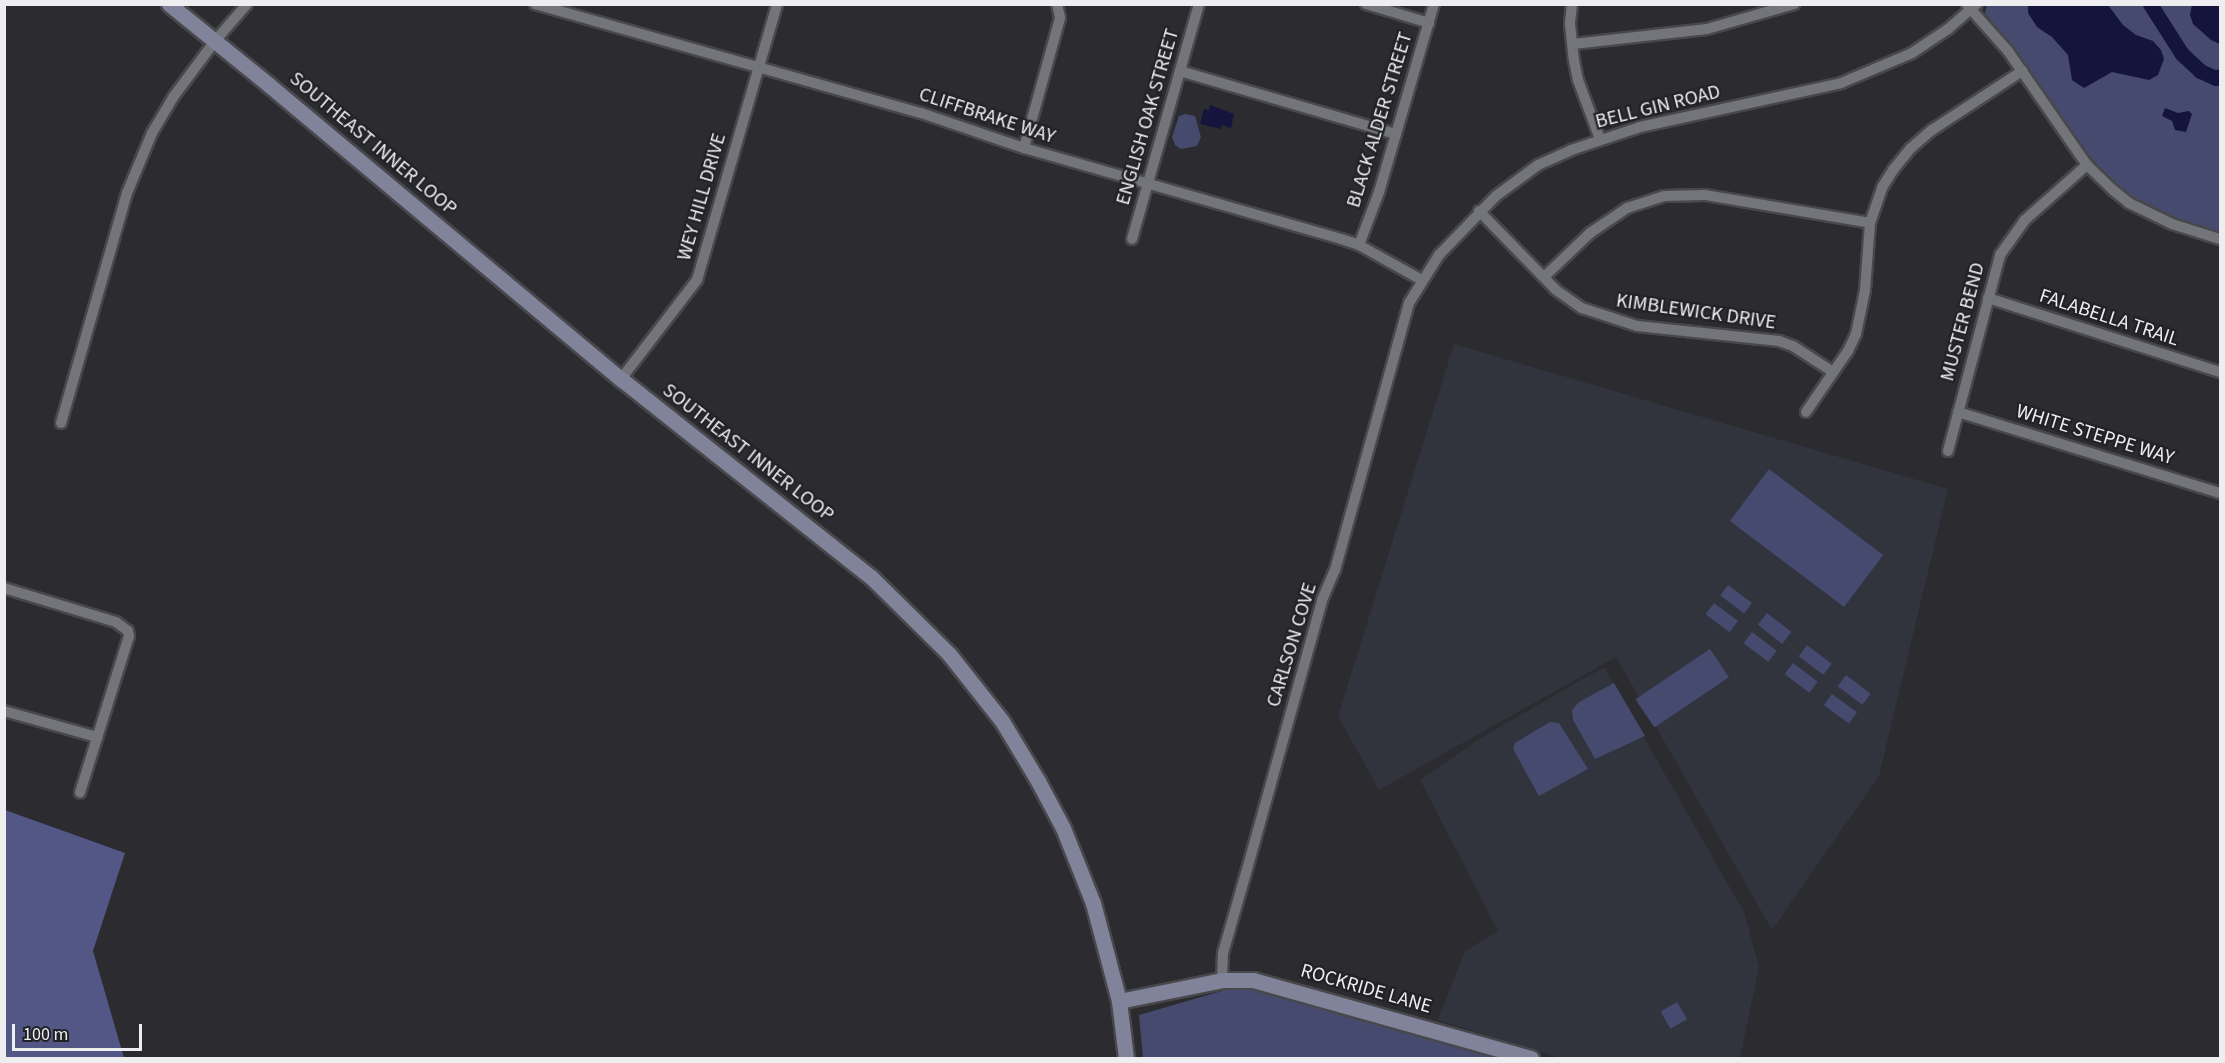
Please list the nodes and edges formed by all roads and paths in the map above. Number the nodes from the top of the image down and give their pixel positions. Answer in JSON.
{"nodes":[{"id":1,"x":169,"y":4,"type":"edge"},
{"id":2,"x":247,"y":4,"type":"edge"},
{"id":3,"x":535,"y":4,"type":"edge"},
{"id":4,"x":777,"y":4,"type":"edge"},
{"id":5,"x":1057,"y":4,"type":"edge"},
{"id":6,"x":1199,"y":4,"type":"edge"},
{"id":7,"x":1366,"y":4,"type":"edge"},
{"id":8,"x":1434,"y":4,"type":"edge"},
{"id":9,"x":1572,"y":4,"type":"edge"},
{"id":10,"x":1794,"y":4,"type":"edge"},
{"id":11,"x":1972,"y":6,"type":"edge"},
{"id":12,"x":1429,"y":23,"type":"junction"},
{"id":13,"x":214,"y":41,"type":"junction"},
{"id":14,"x":1573,"y":44,"type":"junction"},
{"id":15,"x":759,"y":68,"type":"junction"},
{"id":16,"x":2022,"y":71,"type":"junction"},
{"id":17,"x":1180,"y":72,"type":"junction"},
{"id":18,"x":1396,"y":135,"type":"junction"},
{"id":19,"x":1600,"y":139,"type":"junction"},
{"id":20,"x":1024,"y":148,"type":"junction"},
{"id":21,"x":2087,"y":165,"type":"junction"},
{"id":22,"x":1148,"y":184,"type":"junction"},
{"id":23,"x":1479,"y":211,"type":"junction"},
{"id":24,"x":1869,"y":223,"type":"junction"},
{"id":25,"x":1132,"y":239,"type":"dead end"},
{"id":26,"x":2220,"y":239,"type":"edge"},
{"id":27,"x":1359,"y":245,"type":"junction"},
{"id":28,"x":1544,"y":277,"type":"junction"},
{"id":29,"x":1422,"y":280,"type":"junction"},
{"id":30,"x":1988,"y":298,"type":"junction"},
{"id":31,"x":1405,"y":321,"type":"joint"},
{"id":32,"x":1833,"y":372,"type":"junction"},
{"id":33,"x":2220,"y":372,"type":"edge"},
{"id":34,"x":621,"y":379,"type":"junction"},
{"id":35,"x":1806,"y":412,"type":"dead end"},
{"id":36,"x":1958,"y":412,"type":"junction"},
{"id":37,"x":61,"y":423,"type":"dead end"},
{"id":38,"x":1948,"y":451,"type":"dead end"},
{"id":39,"x":2220,"y":493,"type":"edge"},
{"id":40,"x":4,"y":588,"type":"edge"},
{"id":41,"x":4,"y":711,"type":"edge"},
{"id":42,"x":97,"y":737,"type":"junction"},
{"id":43,"x":80,"y":792,"type":"dead end"},
{"id":44,"x":1222,"y":980,"type":"junction"},
{"id":45,"x":1119,"y":1001,"type":"junction"},
{"id":46,"x":1126,"y":1059,"type":"edge"},
{"id":47,"x":1531,"y":1059,"type":"edge"}],
"edges":[{"from":1,"to":13,"type":"main road","name":"SOUTHEAST INNER LOOP"},
{"from":2,"to":13,"type":"street"},
{"from":3,"to":15,"type":"street","name":"CLIFFBRAKE WAY"},
{"from":4,"to":15,"type":"street","name":"WEY HILL DRIVE"},
{"from":5,"to":20,"type":"street"},
{"from":6,"to":17,"type":"street","name":"ENGLISH OAK STREET"},
{"from":7,"to":12,"type":"street"},
{"from":8,"to":12,"type":"street","name":"BLACK ALDER STREET"},
{"from":9,"to":14,"type":"street"},
{"from":10,"to":14,"type":"street"},
{"from":11,"to":16,"type":"street"},
{"from":11,"to":19,"type":"street","name":"BELL GIN ROAD"},
{"from":12,"to":18,"type":"street","name":"BLACK ALDER STREET"},
{"from":13,"to":34,"type":"main road","name":"SOUTHEAST INNER LOOP"},
{"from":13,"to":37,"type":"street"},
{"from":14,"to":19,"type":"street"},
{"from":15,"to":20,"type":"street","name":"CLIFFBRAKE WAY"},
{"from":15,"to":34,"type":"street","name":"WEY HILL DRIVE"},
{"from":16,"to":21,"type":"street"},
{"from":16,"to":24,"type":"street"},
{"from":17,"to":18,"type":"street"},
{"from":17,"to":22,"type":"street","name":"ENGLISH OAK STREET"},
{"from":18,"to":27,"type":"street","name":"BLACK ALDER STREET"},
{"from":19,"to":23,"type":"street","name":"BELL GIN ROAD"},
{"from":20,"to":22,"type":"street","name":"CLIFFBRAKE WAY"},
{"from":21,"to":26,"type":"street"},
{"from":21,"to":30,"type":"street","name":"MUSTER BEND"},
{"from":22,"to":25,"type":"street","name":"ENGLISH OAK STREET"},
{"from":22,"to":27,"type":"street","name":"CLIFFBRAKE WAY"},
{"from":23,"to":28,"type":"street","name":"KIMBLEWICK DRIVE"},
{"from":23,"to":29,"type":"street","name":"BELL GIN ROAD"},
{"from":24,"to":28,"type":"street"},
{"from":24,"to":32,"type":"street"},
{"from":27,"to":29,"type":"street","name":"CLIFFBRAKE WAY"},
{"from":28,"to":32,"type":"street","name":"KIMBLEWICK DRIVE"},
{"from":29,"to":31,"type":"street","name":"BELL GIN ROAD"},
{"from":30,"to":33,"type":"street","name":"FALABELLA TRAIL"},
{"from":30,"to":36,"type":"street","name":"MUSTER BEND"},
{"from":31,"to":44,"type":"street","name":"CARLSON COVE"},
{"from":32,"to":35,"type":"street"},
{"from":34,"to":45,"type":"main road","name":"SOUTHEAST INNER LOOP"},
{"from":36,"to":38,"type":"street","name":"MUSTER BEND"},
{"from":36,"to":39,"type":"street","name":"WHITE STEPPE WAY"},
{"from":40,"to":42,"type":"street"},
{"from":41,"to":42,"type":"street"},
{"from":42,"to":43,"type":"street"},
{"from":44,"to":45,"type":"main road","name":"ROCKRIDE LANE"},
{"from":44,"to":47,"type":"main road","name":"ROCKRIDE LANE"},
{"from":45,"to":46,"type":"main road","name":"SOUTHEAST INNER LOOP"}]}
